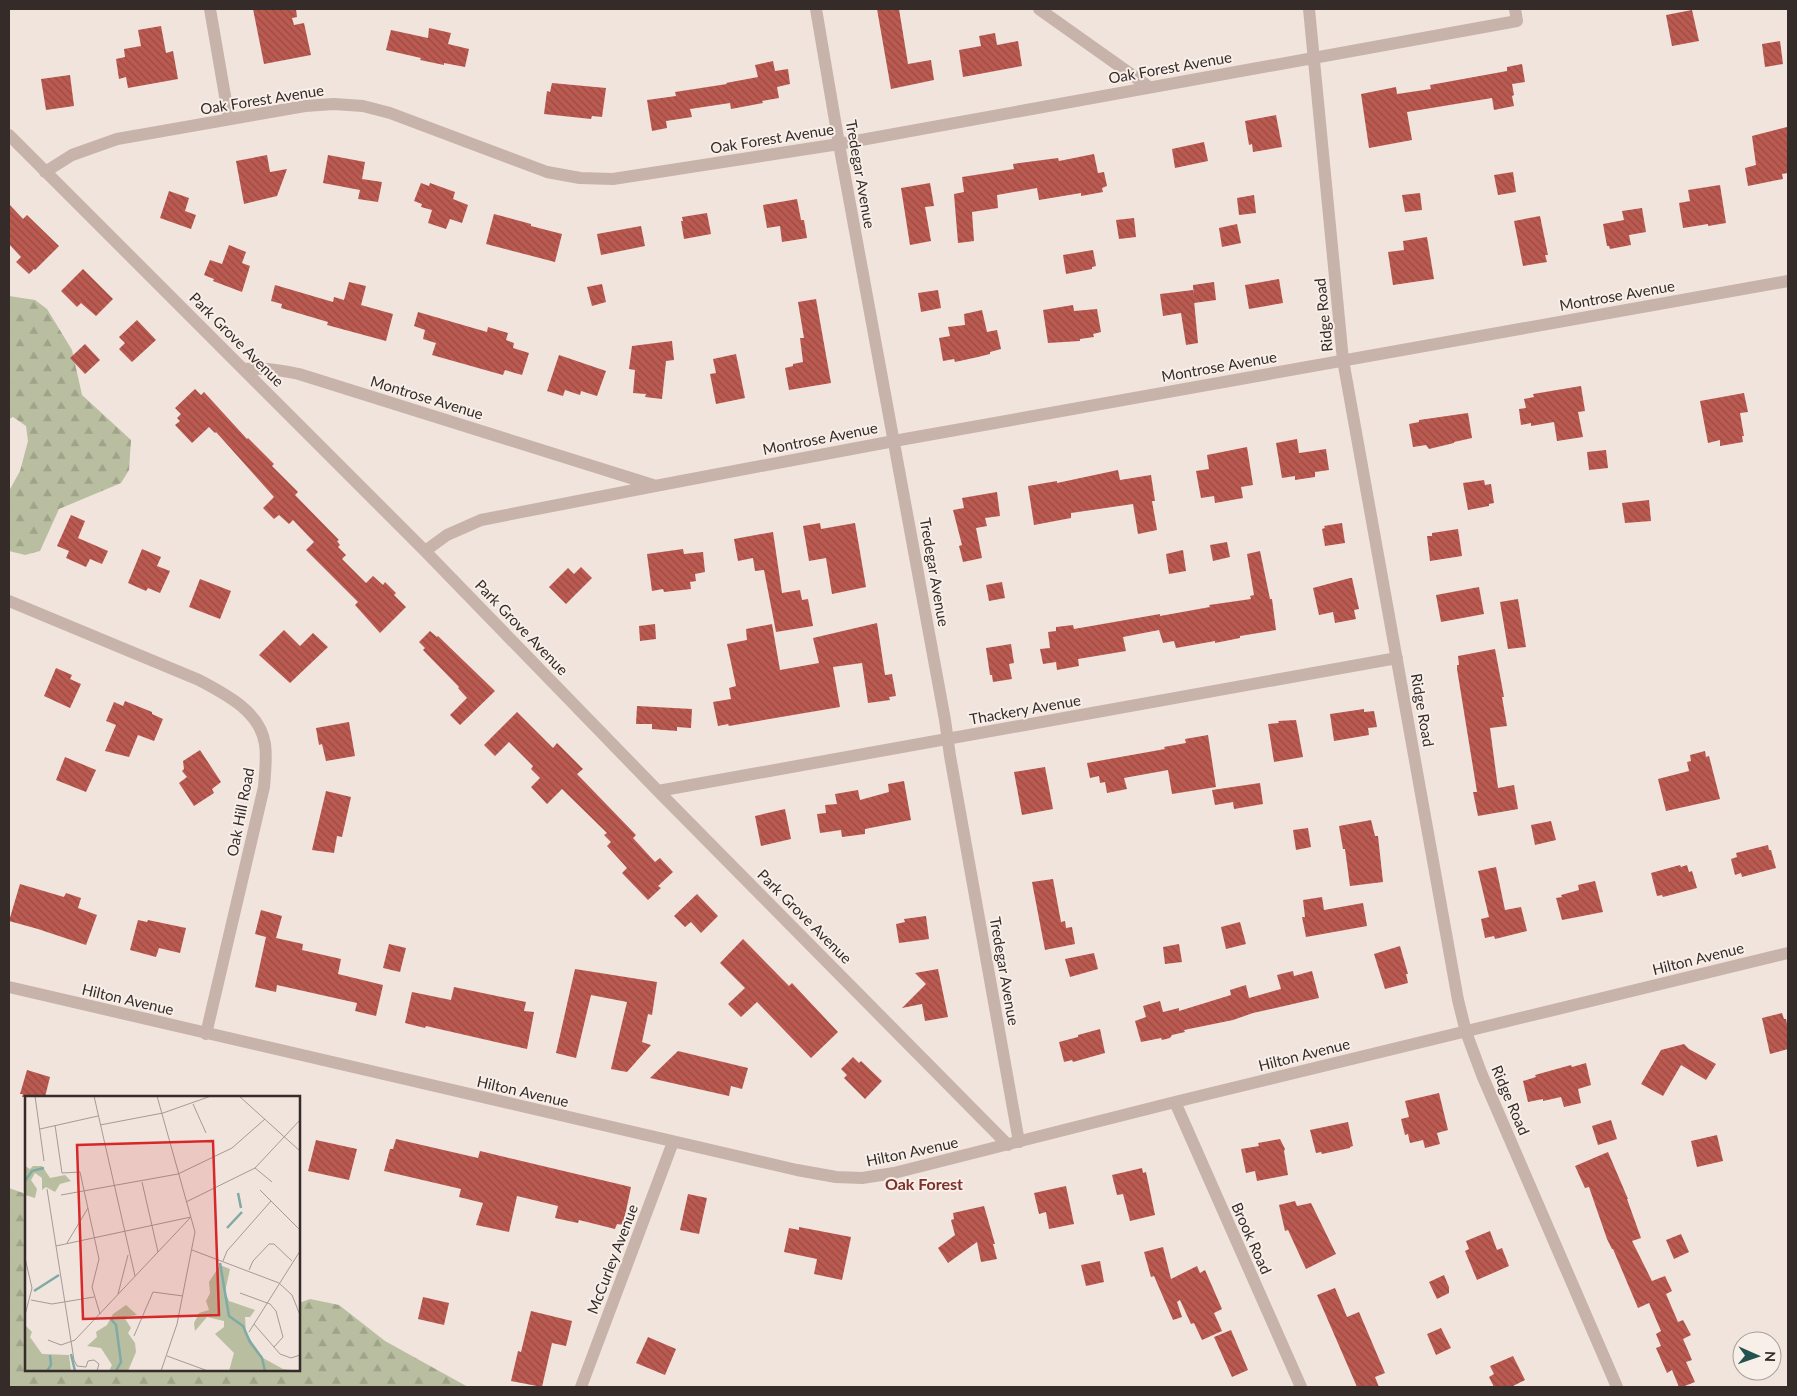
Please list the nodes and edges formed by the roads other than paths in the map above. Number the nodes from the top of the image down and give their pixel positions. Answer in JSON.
{"nodes":[{"id":1,"x":210,"y":9,"type":"edge"},
{"id":2,"x":816,"y":9,"type":"edge"},
{"id":3,"x":1039,"y":9,"type":"edge"},
{"id":4,"x":1309,"y":9,"type":"edge"},
{"id":5,"x":1516,"y":15,"type":"edge"},
{"id":6,"x":1313,"y":57,"type":"junction"},
{"id":7,"x":1148,"y":87,"type":"junction"},
{"id":8,"x":229,"y":119,"type":"junction"},
{"id":9,"x":9,"y":135,"type":"edge"},
{"id":10,"x":839,"y":144,"type":"junction"},
{"id":11,"x":45,"y":172,"type":"junction"},
{"id":12,"x":1788,"y":281,"type":"edge"},
{"id":13,"x":1343,"y":360,"type":"junction"},
{"id":14,"x":244,"y":369,"type":"junction"},
{"id":15,"x":894,"y":441,"type":"junction"},
{"id":16,"x":655,"y":486,"type":"junction"},
{"id":17,"x":425,"y":551,"type":"junction"},
{"id":18,"x":9,"y":601,"type":"edge"},
{"id":19,"x":1397,"y":658,"type":"junction"},
{"id":20,"x":948,"y":739,"type":"junction"},
{"id":21,"x":658,"y":792,"type":"junction"},
{"id":22,"x":1788,"y":953,"type":"edge"},
{"id":23,"x":9,"y":987,"type":"edge"},
{"id":24,"x":1466,"y":1032,"type":"junction"},
{"id":25,"x":206,"y":1034,"type":"junction"},
{"id":26,"x":1175,"y":1102,"type":"junction"},
{"id":27,"x":673,"y":1142,"type":"junction"},
{"id":28,"x":1014,"y":1144,"type":"junction"},
{"id":29,"x":581,"y":1387,"type":"edge"},
{"id":30,"x":1301,"y":1387,"type":"edge"},
{"id":31,"x":1617,"y":1387,"type":"edge"}],
"edges":[{"from":1,"to":8,"type":"street"},
{"from":2,"to":10,"type":"street","name":"Tredegar Avenue"},
{"from":3,"to":7,"type":"street"},
{"from":4,"to":6,"type":"street","name":"Ridge Road"},
{"from":5,"to":6,"type":"street","name":"Oak Forest Avenue"},
{"from":6,"to":7,"type":"street","name":"Oak Forest Avenue"},
{"from":6,"to":13,"type":"street","name":"Ridge Road"},
{"from":7,"to":10,"type":"street","name":"Oak Forest Avenue"},
{"from":8,"to":10,"type":"street","name":"Oak Forest Avenue"},
{"from":8,"to":11,"type":"street","name":"Oak Forest Avenue"},
{"from":9,"to":11,"type":"street","name":"Park Grove Avenue"},
{"from":10,"to":15,"type":"street","name":"Tredegar Avenue"},
{"from":11,"to":14,"type":"street","name":"Park Grove Avenue"},
{"from":12,"to":13,"type":"street","name":"Montrose Avenue"},
{"from":13,"to":15,"type":"street","name":"Montrose Avenue"},
{"from":13,"to":19,"type":"street","name":"Ridge Road"},
{"from":14,"to":16,"type":"street","name":"Montrose Avenue"},
{"from":14,"to":17,"type":"street","name":"Park Grove Avenue"},
{"from":15,"to":16,"type":"street","name":"Montrose Avenue"},
{"from":15,"to":20,"type":"street","name":"Tredegar Avenue"},
{"from":16,"to":17,"type":"street","name":"Montrose Avenue"},
{"from":17,"to":21,"type":"street","name":"Park Grove Avenue"},
{"from":18,"to":25,"type":"street","name":"Oak Hill Road"},
{"from":19,"to":20,"type":"street","name":"Thackery Avenue"},
{"from":19,"to":24,"type":"street","name":"Ridge Road"},
{"from":20,"to":21,"type":"street","name":"Thackery Avenue"},
{"from":20,"to":28,"type":"street","name":"Tredegar Avenue"},
{"from":21,"to":28,"type":"street","name":"Park Grove Avenue"},
{"from":22,"to":24,"type":"street","name":"Hilton Avenue"},
{"from":23,"to":25,"type":"street","name":"Hilton Avenue"},
{"from":24,"to":26,"type":"street","name":"Hilton Avenue"},
{"from":24,"to":31,"type":"street","name":"Ridge Road"},
{"from":25,"to":27,"type":"street","name":"Hilton Avenue"},
{"from":26,"to":28,"type":"street","name":"Hilton Avenue"},
{"from":26,"to":30,"type":"street","name":"Brook Road"},
{"from":27,"to":28,"type":"street","name":"Hilton Avenue"},
{"from":27,"to":29,"type":"street","name":"McCurley Avenue"}]}
